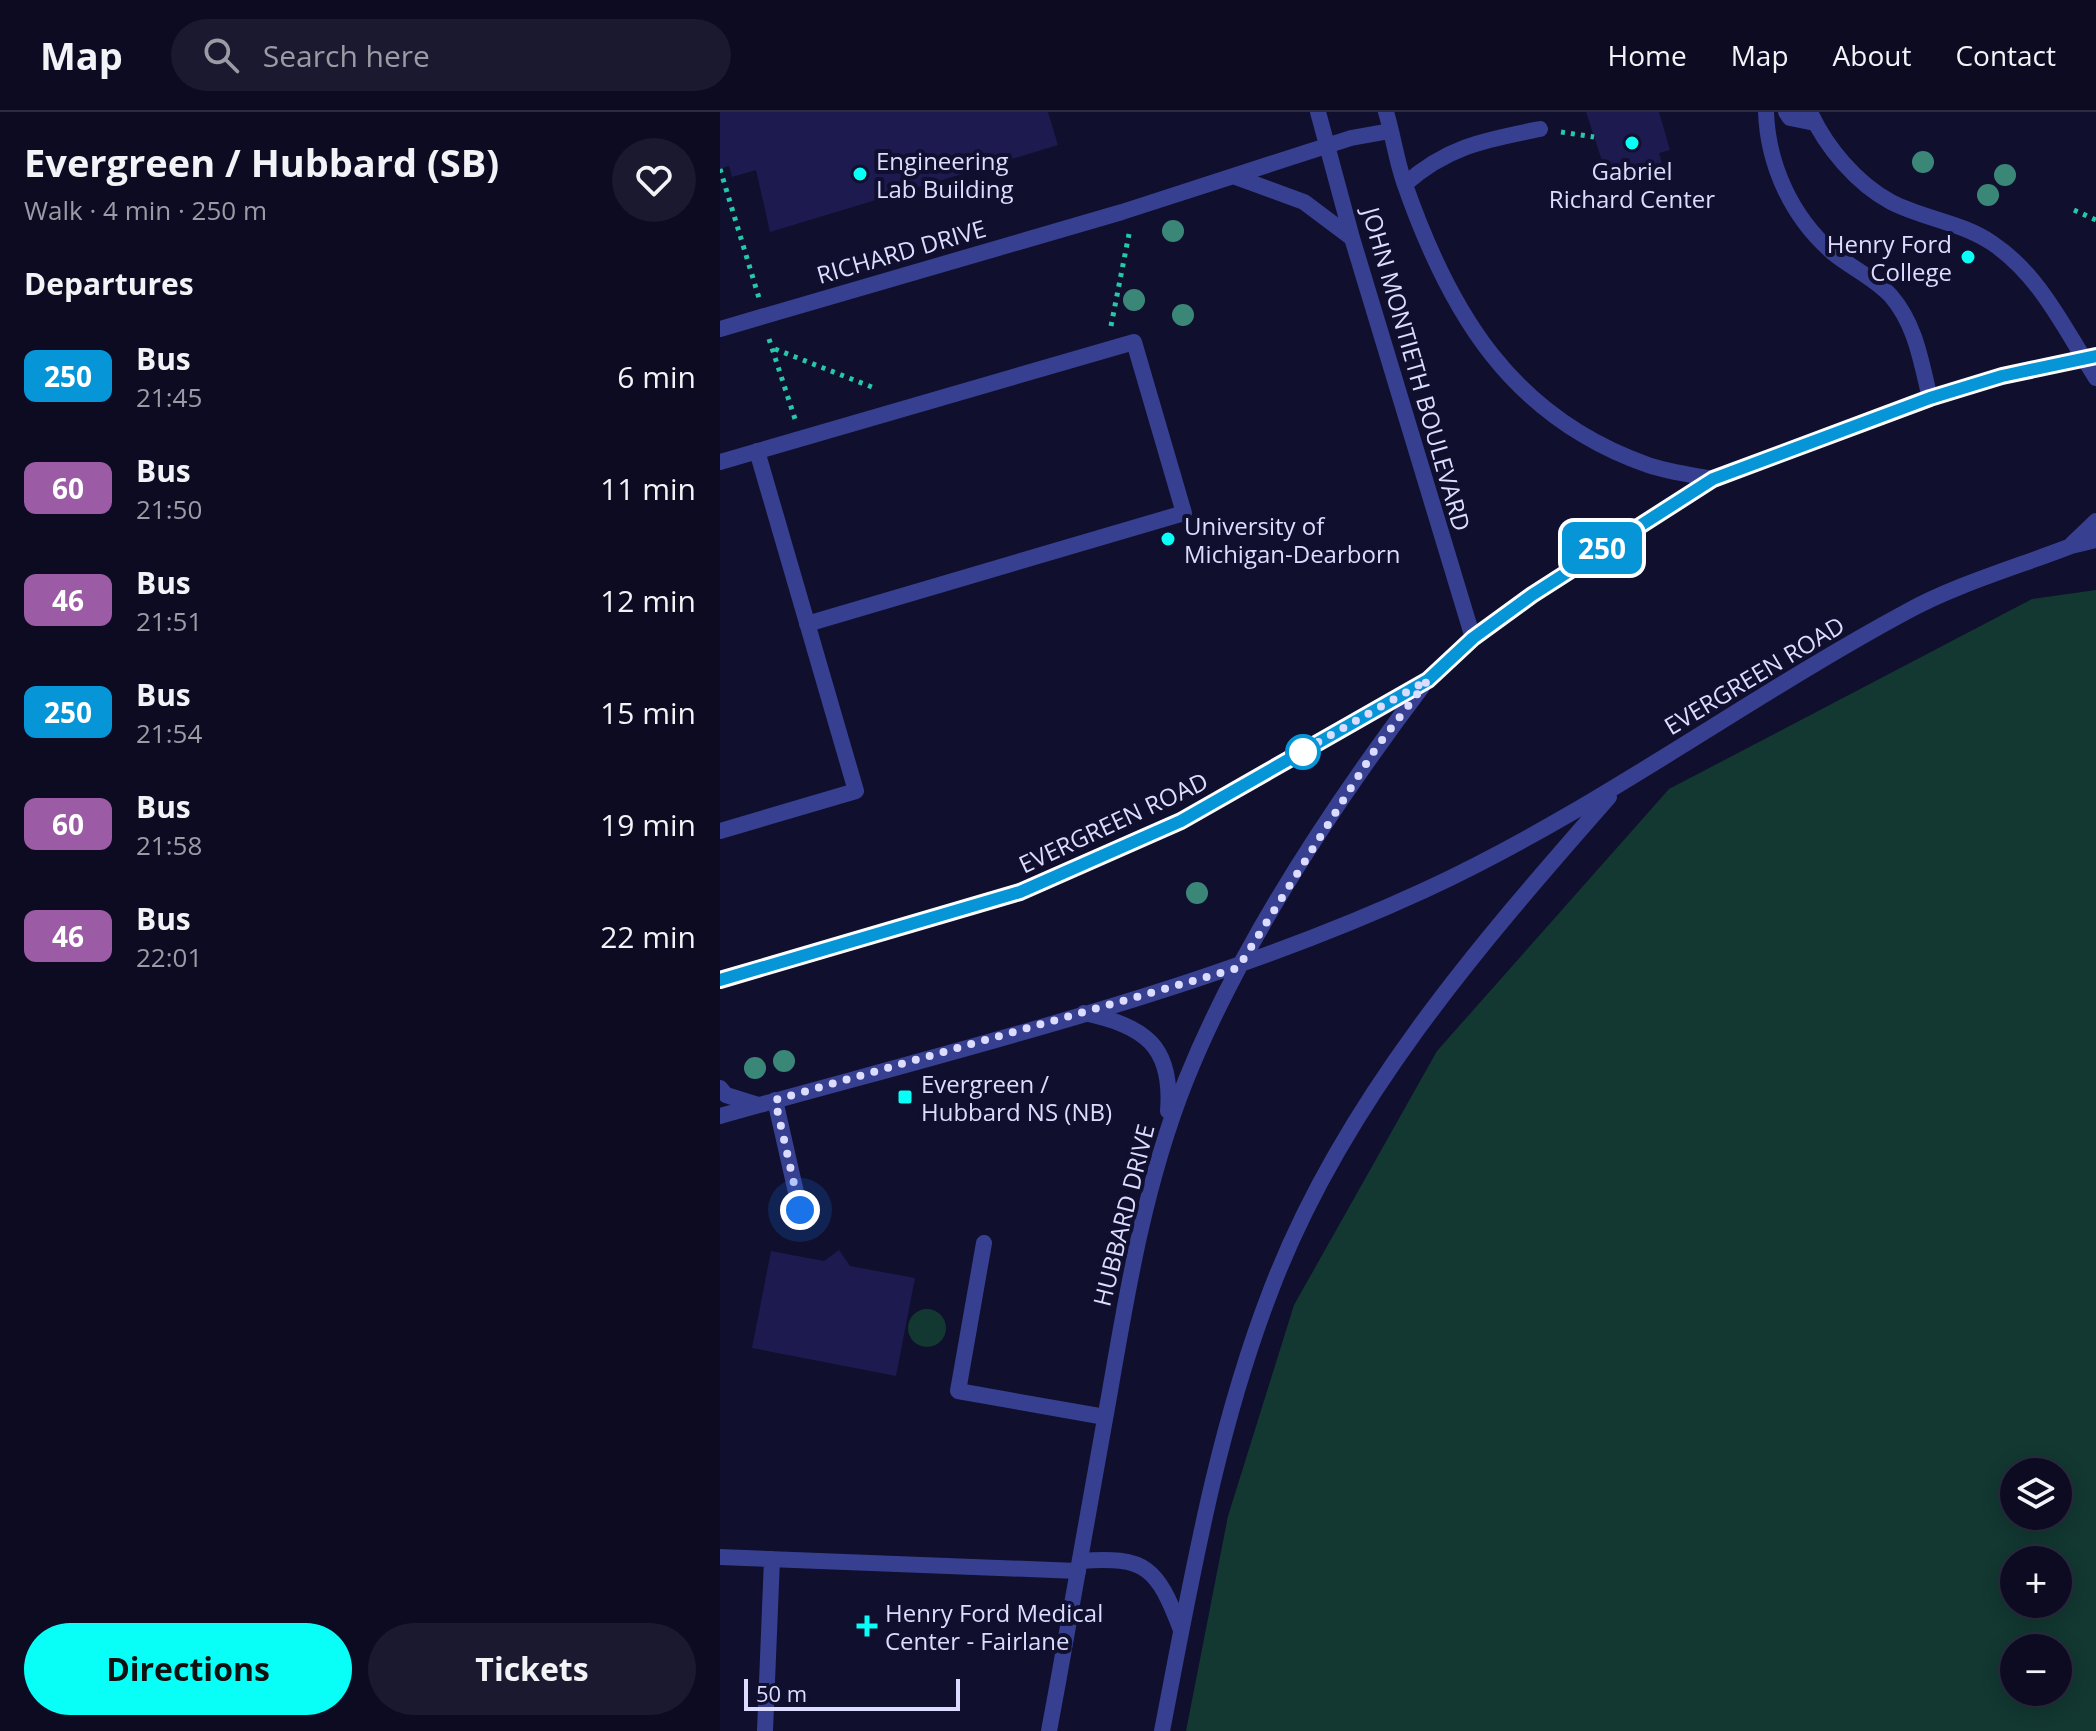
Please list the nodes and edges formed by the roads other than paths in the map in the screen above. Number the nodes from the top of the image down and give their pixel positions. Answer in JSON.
{"nodes":[{"id":1,"x":1318,"y":112,"type":"edge"},
{"id":2,"x":1386,"y":112,"type":"edge"},
{"id":3,"x":1766,"y":112,"type":"edge"},
{"id":4,"x":1786,"y":112,"type":"edge"},
{"id":5,"x":1813,"y":117,"type":"edge"},
{"id":6,"x":1540,"y":129,"type":"road end"},
{"id":7,"x":1390,"y":131,"type":"junction"},
{"id":8,"x":1328,"y":146,"type":"junction"},
{"id":9,"x":1233,"y":176,"type":"junction"},
{"id":10,"x":1405,"y":184,"type":"junction"},
{"id":11,"x":1352,"y":238,"type":"junction"},
{"id":12,"x":720,"y":329,"type":"edge"},
{"id":13,"x":2089,"y":357,"type":"edge"},
{"id":14,"x":2096,"y":378,"type":"edge"},
{"id":15,"x":1930,"y":398,"type":"junction"},
{"id":16,"x":757,"y":451,"type":"junction"},
{"id":17,"x":720,"y":462,"type":"edge"},
{"id":18,"x":1713,"y":479,"type":"junction"},
{"id":19,"x":2096,"y":521,"type":"edge"},
{"id":20,"x":2096,"y":540,"type":"edge"},
{"id":21,"x":2071,"y":546,"type":"junction"},
{"id":22,"x":807,"y":624,"type":"junction"},
{"id":23,"x":1473,"y":638,"type":"junction"},
{"id":24,"x":1428,"y":680,"type":"junction"},
{"id":25,"x":1615,"y":790,"type":"junction"},
{"id":26,"x":720,"y":831,"type":"edge"},
{"id":27,"x":1238,"y":968,"type":"junction"},
{"id":28,"x":723,"y":981,"type":"edge"},
{"id":29,"x":1083,"y":1013,"type":"junction"},
{"id":30,"x":720,"y":1088,"type":"edge"},
{"id":31,"x":767,"y":1103,"type":"junction"},
{"id":32,"x":720,"y":1116,"type":"edge"},
{"id":33,"x":1166,"y":1134,"type":"junction"},
{"id":34,"x":800,"y":1210,"type":"dead end"},
{"id":35,"x":984,"y":1243,"type":"dead end"},
{"id":36,"x":1105,"y":1417,"type":"junction"},
{"id":37,"x":720,"y":1557,"type":"edge"},
{"id":38,"x":772,"y":1559,"type":"junction"},
{"id":39,"x":1079,"y":1566,"type":"junction"},
{"id":40,"x":1181,"y":1631,"type":"junction"},
{"id":41,"x":765,"y":1731,"type":"edge"},
{"id":42,"x":1049,"y":1731,"type":"edge"},
{"id":43,"x":1162,"y":1731,"type":"edge"}],
"edges":[{"from":1,"to":8,"type":"street","name":"JOHN MONTIETH BOULEVARD"},
{"from":2,"to":7,"type":"street","name":"JOHN MONTIETH BOULEVARD"},
{"from":3,"to":15,"type":"street"},
{"from":4,"to":5,"type":"street"},
{"from":5,"to":13,"type":"street"},
{"from":6,"to":10,"type":"street"},
{"from":7,"to":8,"type":"street","name":"RICHARD DRIVE"},
{"from":7,"to":10,"type":"street","name":"JOHN MONTIETH BOULEVARD"},
{"from":8,"to":9,"type":"street","name":"RICHARD DRIVE"},
{"from":8,"to":11,"type":"street","name":"JOHN MONTIETH BOULEVARD"},
{"from":9,"to":11,"type":"street"},
{"from":9,"to":12,"type":"street","name":"RICHARD DRIVE"},
{"from":10,"to":18,"type":"street","name":"JOHN MONTIETH BOULEVARD"},
{"from":11,"to":23,"type":"street","name":"JOHN MONTIETH BOULEVARD"},
{"from":13,"to":14,"type":"street"},
{"from":13,"to":15,"type":"street","name":"EVERGREEN ROAD"},
{"from":15,"to":18,"type":"street","name":"EVERGREEN ROAD"},
{"from":16,"to":17,"type":"street"},
{"from":16,"to":22,"type":"street"},
{"from":16,"to":22,"type":"street"},
{"from":18,"to":23,"type":"street","name":"EVERGREEN ROAD"},
{"from":19,"to":21,"type":"street"},
{"from":20,"to":21,"type":"street","name":"EVERGREEN ROAD"},
{"from":21,"to":25,"type":"street","name":"EVERGREEN ROAD"},
{"from":22,"to":26,"type":"street"},
{"from":23,"to":24,"type":"street","name":"EVERGREEN ROAD"},
{"from":24,"to":27,"type":"street","name":"HUBBARD DRIVE"},
{"from":24,"to":28,"type":"street","name":"EVERGREEN ROAD"},
{"from":25,"to":27,"type":"street","name":"EVERGREEN ROAD"},
{"from":25,"to":40,"type":"street"},
{"from":27,"to":29,"type":"street","name":"EVERGREEN ROAD"},
{"from":27,"to":33,"type":"street","name":"HUBBARD DRIVE"},
{"from":29,"to":31,"type":"street","name":"EVERGREEN ROAD"},
{"from":29,"to":33,"type":"street"},
{"from":30,"to":31,"type":"street"},
{"from":31,"to":32,"type":"street","name":"EVERGREEN ROAD"},
{"from":31,"to":34,"type":"street"},
{"from":33,"to":36,"type":"street","name":"HUBBARD DRIVE"},
{"from":35,"to":36,"type":"street"},
{"from":36,"to":39,"type":"street","name":"HUBBARD DRIVE"},
{"from":37,"to":38,"type":"street"},
{"from":38,"to":39,"type":"street"},
{"from":38,"to":41,"type":"street"},
{"from":39,"to":40,"type":"street"},
{"from":39,"to":42,"type":"street","name":"HUBBARD DRIVE"},
{"from":40,"to":43,"type":"street"}]}
